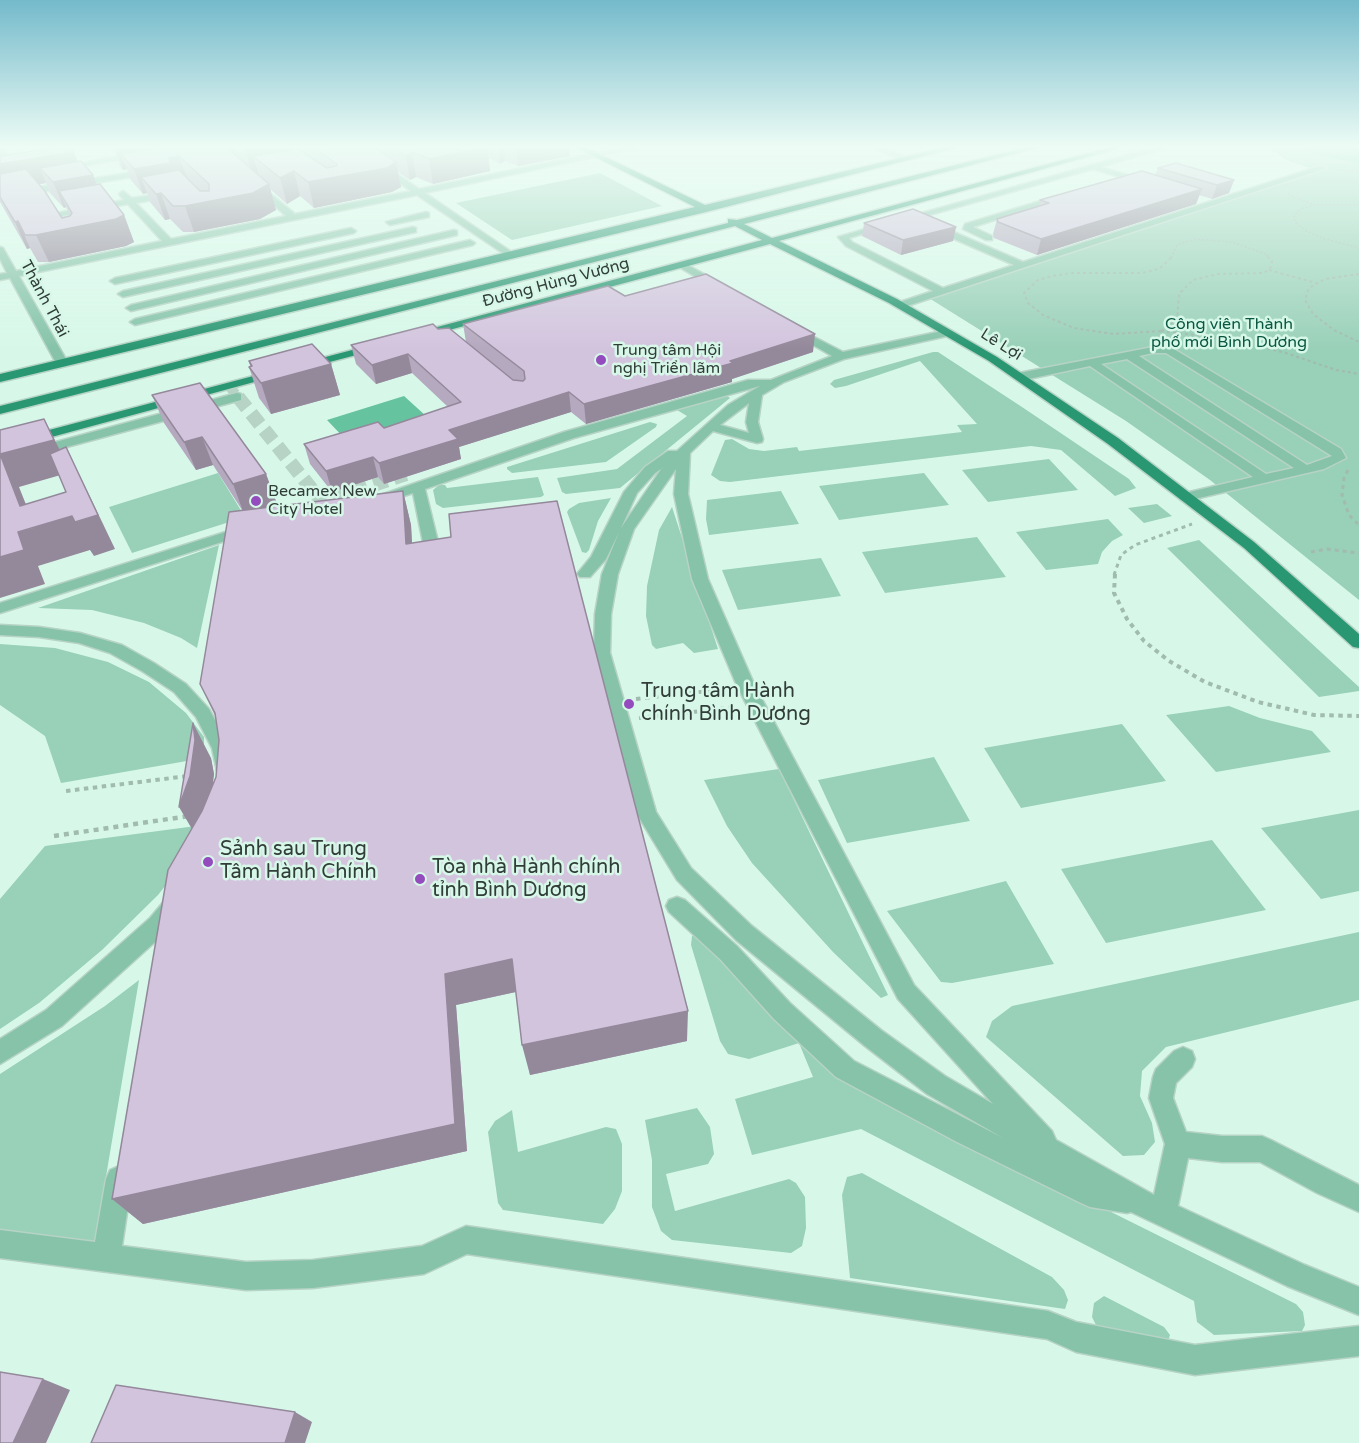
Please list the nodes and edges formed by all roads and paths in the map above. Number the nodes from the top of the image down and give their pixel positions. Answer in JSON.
{"nodes":[{"id":1,"x":61,"y":214,"type":"edge"},
{"id":2,"x":142,"y":214,"type":"edge"},
{"id":3,"x":290,"y":214,"type":"edge"},
{"id":4,"x":312,"y":214,"type":"edge"},
{"id":5,"x":342,"y":214,"type":"edge"},
{"id":6,"x":451,"y":214,"type":"edge"},
{"id":7,"x":678,"y":214,"type":"edge"},
{"id":8,"x":758,"y":214,"type":"edge"},
{"id":9,"x":870,"y":214,"type":"edge"},
{"id":10,"x":922,"y":214,"type":"edge"},
{"id":11,"x":1005,"y":214,"type":"edge"},
{"id":12,"x":1181,"y":214,"type":"edge"},
{"id":13,"x":1295,"y":214,"type":"edge"},
{"id":14,"x":426,"y":215,"type":"dead end"},
{"id":15,"x":912,"y":217,"type":"junction"},
{"id":16,"x":294,"y":218,"type":"junction"},
{"id":17,"x":376,"y":221,"type":"dead end"},
{"id":18,"x":730,"y":221,"type":"junction"},
{"id":19,"x":66,"y":222,"type":"edge"},
{"id":20,"x":386,"y":223,"type":"junction"},
{"id":21,"x":365,"y":228,"type":"dead end"},
{"id":22,"x":420,"y":228,"type":"dead end"},
{"id":23,"x":315,"y":230,"type":"dead end"},
{"id":24,"x":400,"y":233,"type":"junction"},
{"id":25,"x":454,"y":233,"type":"dead end"},
{"id":26,"x":323,"y":237,"type":"junction"},
{"id":27,"x":771,"y":241,"type":"junction"},
{"id":28,"x":169,"y":243,"type":"junction"},
{"id":29,"x":413,"y":243,"type":"junction"},
{"id":30,"x":470,"y":243,"type":"dead end"},
{"id":31,"x":1002,"y":244,"type":"edge"},
{"id":32,"x":335,"y":247,"type":"junction"},
{"id":33,"x":251,"y":248,"type":"junction"},
{"id":34,"x":1359,"y":248,"type":"edge"},
{"id":35,"x":0,"y":250,"type":"edge"},
{"id":36,"x":1021,"y":252,"type":"edge"},
{"id":37,"x":429,"y":254,"type":"junction"},
{"id":38,"x":510,"y":255,"type":"junction"},
{"id":39,"x":348,"y":258,"type":"junction"},
{"id":40,"x":1040,"y":260,"type":"junction"},
{"id":41,"x":184,"y":262,"type":"junction"},
{"id":42,"x":267,"y":262,"type":"junction"},
{"id":43,"x":682,"y":264,"type":"junction"},
{"id":44,"x":1024,"y":266,"type":"junction"},
{"id":45,"x":1268,"y":270,"type":"junction"},
{"id":46,"x":364,"y":271,"type":"junction"},
{"id":47,"x":279,"y":274,"type":"junction"},
{"id":48,"x":1359,"y":274,"type":"edge"},
{"id":49,"x":0,"y":277,"type":"edge"},
{"id":50,"x":197,"y":277,"type":"junction"},
{"id":51,"x":17,"y":278,"type":"junction"},
{"id":52,"x":115,"y":281,"type":"dead end"},
{"id":53,"x":1318,"y":283,"type":"junction"},
{"id":54,"x":207,"y":290,"type":"junction"},
{"id":55,"x":731,"y":292,"type":"edge"},
{"id":56,"x":943,"y":292,"type":"junction"},
{"id":57,"x":123,"y":294,"type":"dead end"},
{"id":58,"x":217,"y":303,"type":"junction"},
{"id":59,"x":901,"y":305,"type":"junction"},
{"id":60,"x":131,"y":308,"type":"dead end"},
{"id":61,"x":781,"y":321,"type":"edge"},
{"id":62,"x":135,"y":322,"type":"dead end"},
{"id":63,"x":1161,"y":331,"type":"junction"},
{"id":64,"x":947,"y":333,"type":"junction"},
{"id":65,"x":407,"y":338,"type":"edge"},
{"id":66,"x":1359,"y":342,"type":"edge"},
{"id":67,"x":384,"y":344,"type":"edge"},
{"id":68,"x":1129,"y":355,"type":"junction"},
{"id":69,"x":841,"y":356,"type":"junction"},
{"id":70,"x":1091,"y":362,"type":"junction"},
{"id":71,"x":62,"y":363,"type":"junction"},
{"id":72,"x":1359,"y":374,"type":"edge"},
{"id":73,"x":1019,"y":376,"type":"junction"},
{"id":74,"x":0,"y":378,"type":"edge"},
{"id":75,"x":780,"y":380,"type":"junction"},
{"id":76,"x":756,"y":393,"type":"junction"},
{"id":77,"x":237,"y":397,"type":"dead end"},
{"id":78,"x":0,"y":411,"type":"edge"},
{"id":79,"x":710,"y":426,"type":"junction"},
{"id":80,"x":73,"y":434,"type":"junction"},
{"id":81,"x":0,"y":447,"type":"edge"},
{"id":82,"x":687,"y":448,"type":"junction"},
{"id":83,"x":0,"y":461,"type":"edge"},
{"id":84,"x":1358,"y":464,"type":"edge"},
{"id":85,"x":1305,"y":469,"type":"junction"},
{"id":86,"x":1263,"y":478,"type":"junction"},
{"id":87,"x":418,"y":487,"type":"junction"},
{"id":88,"x":1186,"y":497,"type":"junction"},
{"id":89,"x":363,"y":503,"type":"edge"},
{"id":90,"x":1215,"y":519,"type":"junction"},
{"id":91,"x":1359,"y":525,"type":"edge"},
{"id":92,"x":260,"y":526,"type":"edge"},
{"id":93,"x":228,"y":535,"type":"junction"},
{"id":94,"x":1311,"y":552,"type":"dead end"},
{"id":95,"x":1359,"y":553,"type":"edge"},
{"id":96,"x":224,"y":556,"type":"edge"},
{"id":97,"x":436,"y":567,"type":"edge"},
{"id":98,"x":585,"y":574,"type":"dead end"},
{"id":99,"x":0,"y":608,"type":"edge"},
{"id":100,"x":0,"y":630,"type":"edge"},
{"id":101,"x":1359,"y":643,"type":"edge"},
{"id":102,"x":746,"y":686,"type":"junction"},
{"id":103,"x":755,"y":705,"type":"junction"},
{"id":104,"x":618,"y":711,"type":"junction"},
{"id":105,"x":1359,"y":716,"type":"edge"},
{"id":106,"x":197,"y":775,"type":"edge"},
{"id":107,"x":224,"y":783,"type":"edge"},
{"id":108,"x":66,"y":791,"type":"dead end"},
{"id":109,"x":192,"y":815,"type":"dead end"},
{"id":110,"x":54,"y":836,"type":"dead end"},
{"id":111,"x":181,"y":893,"type":"edge"},
{"id":112,"x":677,"y":906,"type":"dead end"},
{"id":113,"x":0,"y":1052,"type":"edge"},
{"id":114,"x":1183,"y":1059,"type":"dead end"},
{"id":115,"x":1178,"y":1144,"type":"junction"},
{"id":116,"x":123,"y":1154,"type":"edge"},
{"id":117,"x":1056,"y":1154,"type":"junction"},
{"id":118,"x":1359,"y":1199,"type":"edge"},
{"id":119,"x":1152,"y":1208,"type":"junction"},
{"id":120,"x":0,"y":1244,"type":"edge"},
{"id":121,"x":106,"y":1257,"type":"junction"},
{"id":122,"x":1359,"y":1301,"type":"edge"},
{"id":123,"x":1359,"y":1341,"type":"edge"}],
"edges":[{"from":1,"to":19,"type":"street"},
{"from":2,"to":28,"type":"street"},
{"from":3,"to":16,"type":"street"},
{"from":4,"to":16,"type":"street"},
{"from":5,"to":51,"type":"street"},
{"from":6,"to":38,"type":"street"},
{"from":7,"to":38,"type":"main road","name":"Đường Hùng Vương"},
{"from":8,"to":18,"type":"main road","name":"Đường Hùng Vương"},
{"from":9,"to":27,"type":"main road","name":"Đường Hùng Vương"},
{"from":10,"to":15,"type":"street"},
{"from":11,"to":31,"type":"street"},
{"from":12,"to":40,"type":"street"},
{"from":13,"to":34,"type":"path"},
{"from":14,"to":20,"type":"street"},
{"from":15,"to":44,"type":"street"},
{"from":15,"to":56,"type":"street"},
{"from":16,"to":28,"type":"street"},
{"from":17,"to":20,"type":"street"},
{"from":18,"to":27,"type":"main road","name":"Lê Lợi"},
{"from":18,"to":78,"type":"main road","name":"Đường Hùng Vương"},
{"from":20,"to":24,"type":"street"},
{"from":21,"to":26,"type":"street"},
{"from":22,"to":24,"type":"street"},
{"from":23,"to":26,"type":"street"},
{"from":24,"to":29,"type":"street"},
{"from":24,"to":32,"type":"street"},
{"from":25,"to":29,"type":"street"},
{"from":26,"to":32,"type":"street"},
{"from":26,"to":33,"type":"street"},
{"from":27,"to":43,"type":"main road","name":"Đường Hùng Vương"},
{"from":27,"to":59,"type":"main road","name":"Lê Lợi"},
{"from":28,"to":51,"type":"street"},
{"from":29,"to":37,"type":"street"},
{"from":29,"to":39,"type":"street"},
{"from":30,"to":37,"type":"street"},
{"from":32,"to":39,"type":"street"},
{"from":32,"to":42,"type":"street"},
{"from":33,"to":41,"type":"street"},
{"from":33,"to":42,"type":"street"},
{"from":35,"to":51,"type":"street","name":"Thành Thái"},
{"from":36,"to":40,"type":"street"},
{"from":37,"to":46,"type":"street"},
{"from":38,"to":71,"type":"main road","name":"Đường Hùng Vương"},
{"from":39,"to":46,"type":"street"},
{"from":39,"to":47,"type":"street"},
{"from":40,"to":44,"type":"street"},
{"from":41,"to":50,"type":"street"},
{"from":41,"to":52,"type":"street"},
{"from":42,"to":47,"type":"street"},
{"from":42,"to":50,"type":"street"},
{"from":43,"to":55,"type":"street"},
{"from":43,"to":65,"type":"main road","name":"Đường Hùng Vương"},
{"from":44,"to":56,"type":"street"},
{"from":45,"to":53,"type":"path"},
{"from":45,"to":63,"type":"path"},
{"from":45,"to":63,"type":"path"},
{"from":46,"to":58,"type":"street"},
{"from":47,"to":54,"type":"street"},
{"from":48,"to":53,"type":"path"},
{"from":49,"to":51,"type":"street"},
{"from":50,"to":54,"type":"street"},
{"from":50,"to":57,"type":"street"},
{"from":51,"to":71,"type":"street","name":"Thành Thái"},
{"from":53,"to":66,"type":"path"},
{"from":54,"to":58,"type":"street"},
{"from":54,"to":60,"type":"street"},
{"from":56,"to":59,"type":"street"},
{"from":58,"to":62,"type":"street"},
{"from":59,"to":64,"type":"main road","name":"Lê Lợi"},
{"from":61,"to":69,"type":"street"},
{"from":63,"to":72,"type":"path"},
{"from":64,"to":69,"type":"street"},
{"from":64,"to":73,"type":"main road","name":"Lê Lợi"},
{"from":67,"to":80,"type":"main road"},
{"from":68,"to":70,"type":"street"},
{"from":68,"to":85,"type":"street"},
{"from":68,"to":85,"type":"street"},
{"from":69,"to":75,"type":"street"},
{"from":70,"to":73,"type":"street"},
{"from":70,"to":86,"type":"street"},
{"from":71,"to":74,"type":"main road","name":"Đường Hùng Vương"},
{"from":73,"to":88,"type":"main road","name":"Lê Lợi"},
{"from":75,"to":76,"type":"street"},
{"from":75,"to":87,"type":"street"},
{"from":76,"to":79,"type":"street"},
{"from":76,"to":79,"type":"street"},
{"from":77,"to":80,"type":"street"},
{"from":79,"to":82,"type":"street"},
{"from":80,"to":81,"type":"main road"},
{"from":80,"to":83,"type":"street"},
{"from":82,"to":98,"type":"street"},
{"from":82,"to":102,"type":"street"},
{"from":82,"to":104,"type":"street"},
{"from":84,"to":91,"type":"path"},
{"from":85,"to":86,"type":"street"},
{"from":86,"to":88,"type":"street"},
{"from":87,"to":89,"type":"street"},
{"from":87,"to":97,"type":"street"},
{"from":88,"to":90,"type":"main road","name":"Lê Lợi"},
{"from":90,"to":101,"type":"main road","name":"Lê Lợi"},
{"from":90,"to":105,"type":"path"},
{"from":92,"to":93,"type":"street"},
{"from":93,"to":96,"type":"street"},
{"from":93,"to":99,"type":"street"},
{"from":94,"to":95,"type":"path"},
{"from":100,"to":107,"type":"street"},
{"from":102,"to":103,"type":"street"},
{"from":102,"to":104,"type":"path"},
{"from":103,"to":104,"type":"path"},
{"from":103,"to":117,"type":"street"},
{"from":104,"to":117,"type":"street"},
{"from":106,"to":108,"type":"path"},
{"from":109,"to":110,"type":"path"},
{"from":111,"to":113,"type":"street"},
{"from":112,"to":119,"type":"street"},
{"from":114,"to":115,"type":"street"},
{"from":115,"to":118,"type":"street"},
{"from":115,"to":119,"type":"street"},
{"from":116,"to":121,"type":"street"},
{"from":117,"to":119,"type":"street"},
{"from":119,"to":122,"type":"street"},
{"from":120,"to":121,"type":"street"},
{"from":121,"to":123,"type":"street"}]}
